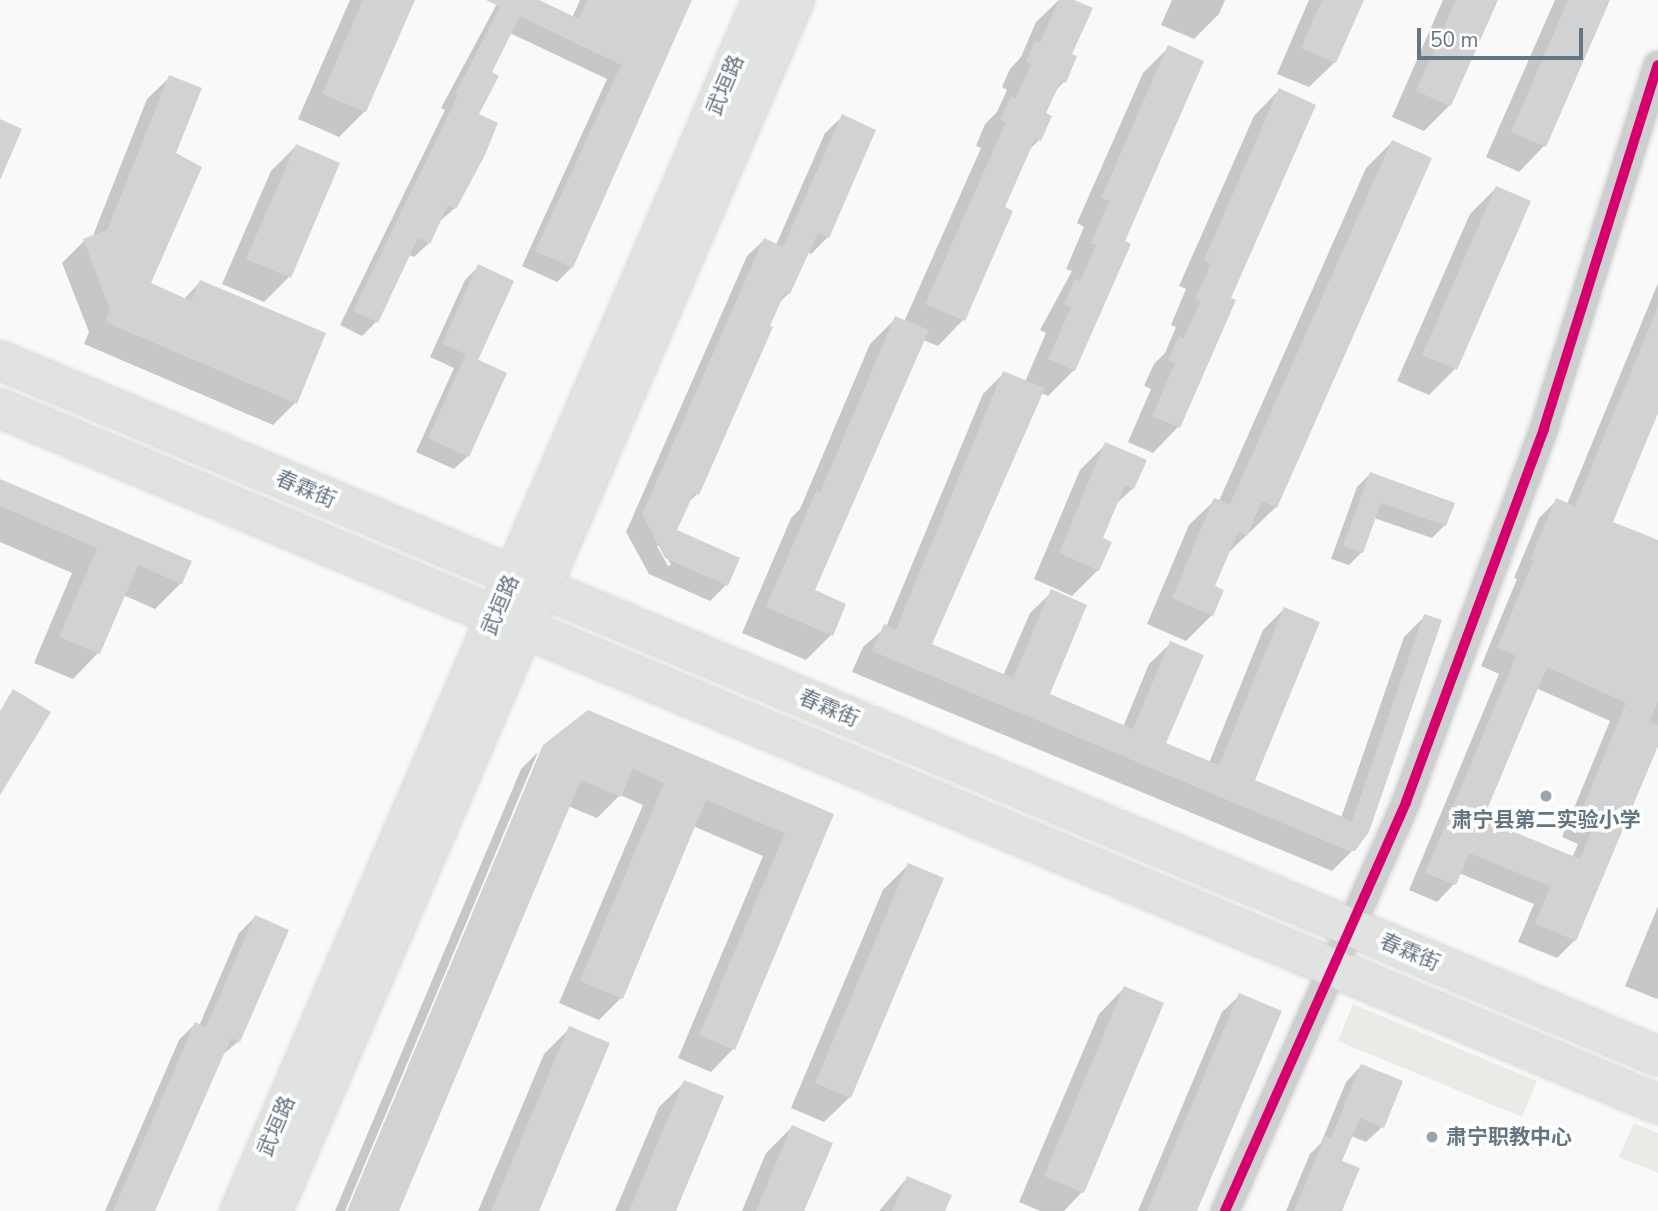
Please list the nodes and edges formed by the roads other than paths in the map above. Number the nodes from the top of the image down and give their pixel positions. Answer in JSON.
{"nodes":[{"id":1,"x":761,"y":0,"type":"edge"},
{"id":2,"x":794,"y":0,"type":"edge"},
{"id":3,"x":1658,"y":65,"type":"edge"},
{"id":4,"x":0,"y":360,"type":"edge"},
{"id":5,"x":0,"y":408,"type":"edge"},
{"id":6,"x":527,"y":581,"type":"junction"},
{"id":7,"x":509,"y":622,"type":"junction"},
{"id":8,"x":1351,"y":927,"type":"junction"},
{"id":9,"x":1333,"y":968,"type":"junction"},
{"id":10,"x":1658,"y":1056,"type":"edge"},
{"id":11,"x":1658,"y":1104,"type":"edge"},
{"id":12,"x":239,"y":1211,"type":"edge"},
{"id":13,"x":272,"y":1211,"type":"edge"},
{"id":14,"x":1225,"y":1211,"type":"edge"}],
"edges":[{"from":1,"to":6,"type":"main road","name":"武垣路"},
{"from":2,"to":6,"type":"main road","name":"武垣路"},
{"from":3,"to":8,"type":"street"},
{"from":4,"to":6,"type":"main road","name":"春霖街"},
{"from":5,"to":7,"type":"main road","name":"春霖街"},
{"from":6,"to":7,"type":"main road","name":"武垣路"},
{"from":6,"to":8,"type":"main road","name":"春霖街"},
{"from":7,"to":9,"type":"main road","name":"春霖街"},
{"from":7,"to":12,"type":"main road","name":"武垣路"},
{"from":7,"to":13,"type":"main road","name":"武垣路"},
{"from":8,"to":9,"type":"street"},
{"from":8,"to":10,"type":"main road","name":"春霖街"},
{"from":9,"to":11,"type":"main road","name":"春霖街"},
{"from":9,"to":14,"type":"street"}]}
